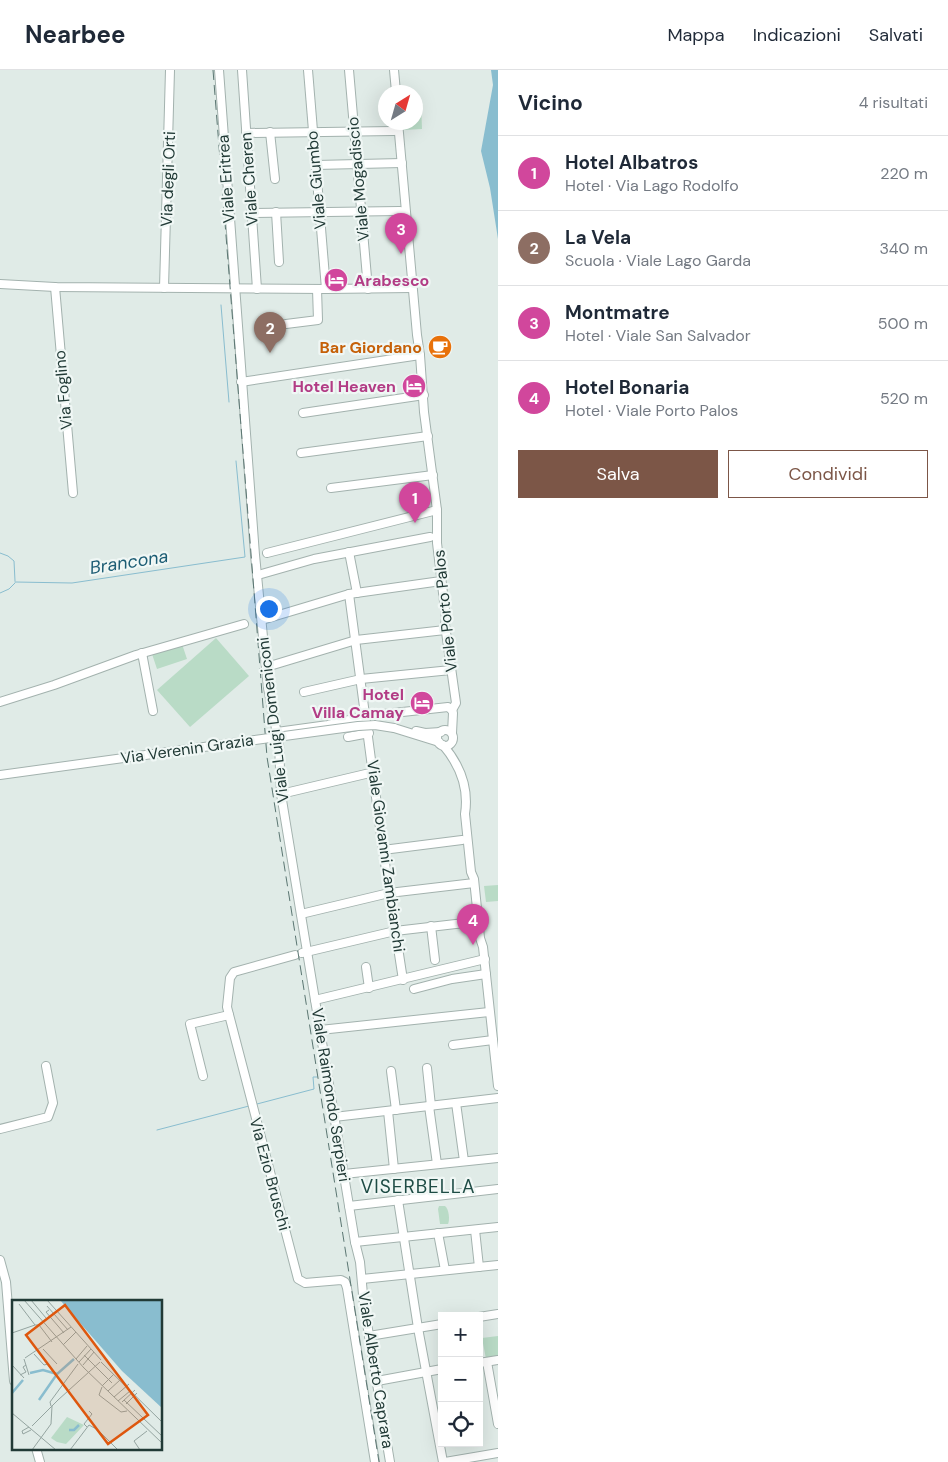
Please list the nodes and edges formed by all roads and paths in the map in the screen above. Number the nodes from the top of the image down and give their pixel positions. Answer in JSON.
{"nodes":[{"id":1,"x":170,"y":70,"type":"edge"},
{"id":2,"x":218,"y":70,"type":"edge"},
{"id":3,"x":242,"y":70,"type":"edge"},
{"id":4,"x":308,"y":70,"type":"edge"},
{"id":5,"x":348,"y":70,"type":"edge"},
{"id":6,"x":394,"y":70,"type":"edge"},
{"id":7,"x":395,"y":85,"type":"edge"},
{"id":8,"x":398,"y":130,"type":"edge"},
{"id":9,"x":312,"y":131,"type":"junction"},
{"id":10,"x":394,"y":131,"type":"dead end"},
{"id":11,"x":270,"y":132,"type":"junction"},
{"id":12,"x":354,"y":132,"type":"junction"},
{"id":13,"x":246,"y":133,"type":"junction"},
{"id":14,"x":402,"y":164,"type":"junction"},
{"id":15,"x":316,"y":165,"type":"junction"},
{"id":16,"x":357,"y":165,"type":"junction"},
{"id":17,"x":275,"y":179,"type":"dead end"},
{"id":18,"x":400,"y":211,"type":"dead end"},
{"id":19,"x":276,"y":212,"type":"junction"},
{"id":20,"x":319,"y":212,"type":"junction"},
{"id":21,"x":361,"y":212,"type":"junction"},
{"id":22,"x":252,"y":213,"type":"junction"},
{"id":23,"x":279,"y":262,"type":"dead end"},
{"id":24,"x":0,"y":284,"type":"edge"},
{"id":25,"x":55,"y":287,"type":"junction"},
{"id":26,"x":164,"y":288,"type":"junction"},
{"id":27,"x":234,"y":288,"type":"junction"},
{"id":28,"x":368,"y":288,"type":"junction"},
{"id":29,"x":412,"y":288,"type":"junction"},
{"id":30,"x":258,"y":289,"type":"junction"},
{"id":31,"x":317,"y":289,"type":"junction"},
{"id":32,"x":326,"y":289,"type":"junction"},
{"id":33,"x":286,"y":324,"type":"dead end"},
{"id":34,"x":420,"y":355,"type":"junction"},
{"id":35,"x":241,"y":382,"type":"junction"},
{"id":36,"x":424,"y":396,"type":"junction"},
{"id":37,"x":302,"y":413,"type":"dead end"},
{"id":38,"x":428,"y":436,"type":"junction"},
{"id":39,"x":301,"y":453,"type":"dead end"},
{"id":40,"x":433,"y":475,"type":"junction"},
{"id":41,"x":331,"y":488,"type":"dead end"},
{"id":42,"x":72,"y":493,"type":"dead end"},
{"id":43,"x":437,"y":510,"type":"junction"},
{"id":44,"x":430,"y":536,"type":"dead end"},
{"id":45,"x":349,"y":552,"type":"junction"},
{"id":46,"x":267,"y":553,"type":"dead end"},
{"id":47,"x":258,"y":575,"type":"junction"},
{"id":48,"x":441,"y":582,"type":"junction"},
{"id":49,"x":353,"y":593,"type":"junction"},
{"id":50,"x":262,"y":620,"type":"junction"},
{"id":51,"x":244,"y":624,"type":"dead end"},
{"id":52,"x":445,"y":630,"type":"junction"},
{"id":53,"x":356,"y":640,"type":"junction"},
{"id":54,"x":142,"y":653,"type":"junction"},
{"id":55,"x":273,"y":665,"type":"dead end"},
{"id":56,"x":451,"y":670,"type":"junction"},
{"id":57,"x":361,"y":679,"type":"junction"},
{"id":58,"x":304,"y":692,"type":"dead end"},
{"id":59,"x":0,"y":702,"type":"edge"},
{"id":60,"x":153,"y":712,"type":"dead end"},
{"id":61,"x":452,"y":714,"type":"junction"},
{"id":62,"x":366,"y":716,"type":"junction"},
{"id":63,"x":404,"y":730,"type":"junction"},
{"id":64,"x":442,"y":731,"type":"junction"},
{"id":65,"x":277,"y":732,"type":"junction"},
{"id":66,"x":369,"y":733,"type":"junction"},
{"id":67,"x":452,"y":734,"type":"junction"},
{"id":68,"x":348,"y":737,"type":"dead end"},
{"id":69,"x":441,"y":744,"type":"junction"},
{"id":70,"x":374,"y":772,"type":"junction"},
{"id":71,"x":0,"y":775,"type":"edge"},
{"id":72,"x":282,"y":794,"type":"junction"},
{"id":73,"x":462,"y":840,"type":"dead end"},
{"id":74,"x":383,"y":850,"type":"junction"},
{"id":75,"x":474,"y":883,"type":"junction"},
{"id":76,"x":389,"y":893,"type":"junction"},
{"id":77,"x":300,"y":914,"type":"junction"},
{"id":78,"x":473,"y":922,"type":"dead end"},
{"id":79,"x":431,"y":926,"type":"junction"},
{"id":80,"x":395,"y":931,"type":"junction"},
{"id":81,"x":302,"y":953,"type":"junction"},
{"id":82,"x":485,"y":959,"type":"junction"},
{"id":83,"x":435,"y":960,"type":"dead end"},
{"id":84,"x":366,"y":967,"type":"dead end"},
{"id":85,"x":486,"y":974,"type":"junction"},
{"id":86,"x":403,"y":980,"type":"junction"},
{"id":87,"x":369,"y":988,"type":"junction"},
{"id":88,"x":414,"y":989,"type":"dead end"},
{"id":89,"x":315,"y":1000,"type":"junction"},
{"id":90,"x":489,"y":1012,"type":"junction"},
{"id":91,"x":228,"y":1015,"type":"junction"},
{"id":92,"x":320,"y":1030,"type":"junction"},
{"id":93,"x":493,"y":1040,"type":"junction"},
{"id":94,"x":453,"y":1044,"type":"dead end"},
{"id":95,"x":46,"y":1066,"type":"dead end"},
{"id":96,"x":427,"y":1068,"type":"dead end"},
{"id":97,"x":391,"y":1071,"type":"dead end"},
{"id":98,"x":203,"y":1076,"type":"dead end"},
{"id":99,"x":498,"y":1086,"type":"edge"},
{"id":100,"x":498,"y":1098,"type":"edge"},
{"id":101,"x":456,"y":1103,"type":"junction"},
{"id":102,"x":430,"y":1106,"type":"junction"},
{"id":103,"x":392,"y":1110,"type":"junction"},
{"id":104,"x":334,"y":1117,"type":"junction"},
{"id":105,"x":0,"y":1129,"type":"edge"},
{"id":106,"x":498,"y":1158,"type":"edge"},
{"id":107,"x":464,"y":1161,"type":"junction"},
{"id":108,"x":437,"y":1164,"type":"junction"},
{"id":109,"x":394,"y":1169,"type":"junction"},
{"id":110,"x":344,"y":1174,"type":"junction"},
{"id":111,"x":498,"y":1189,"type":"edge"},
{"id":112,"x":398,"y":1200,"type":"junction"},
{"id":113,"x":349,"y":1206,"type":"junction"},
{"id":114,"x":498,"y":1227,"type":"edge"},
{"id":115,"x":475,"y":1230,"type":"junction"},
{"id":116,"x":438,"y":1232,"type":"junction"},
{"id":117,"x":404,"y":1236,"type":"junction"},
{"id":118,"x":355,"y":1242,"type":"junction"},
{"id":119,"x":0,"y":1260,"type":"edge"},
{"id":120,"x":498,"y":1265,"type":"edge"},
{"id":121,"x":479,"y":1267,"type":"junction"},
{"id":122,"x":445,"y":1270,"type":"junction"},
{"id":123,"x":410,"y":1274,"type":"junction"},
{"id":124,"x":362,"y":1279,"type":"junction"},
{"id":125,"x":498,"y":1314,"type":"edge"},
{"id":126,"x":483,"y":1316,"type":"edge"},
{"id":127,"x":438,"y":1325,"type":"edge"},
{"id":128,"x":418,"y":1328,"type":"junction"},
{"id":129,"x":369,"y":1336,"type":"junction"},
{"id":130,"x":12,"y":1356,"type":"edge"},
{"id":131,"x":498,"y":1360,"type":"edge"},
{"id":132,"x":483,"y":1363,"type":"edge"},
{"id":133,"x":438,"y":1370,"type":"edge"},
{"id":134,"x":427,"y":1372,"type":"junction"},
{"id":135,"x":377,"y":1381,"type":"junction"},
{"id":136,"x":496,"y":1399,"type":"edge"},
{"id":137,"x":497,"y":1414,"type":"edge"},
{"id":138,"x":498,"y":1424,"type":"edge"},
{"id":139,"x":498,"y":1453,"type":"edge"},
{"id":140,"x":375,"y":1462,"type":"edge"},
{"id":141,"x":390,"y":1462,"type":"edge"},
{"id":142,"x":444,"y":1462,"type":"edge"}],
"edges":[{"from":1,"to":26,"type":"street","name":"Via degli Orti"},
{"from":2,"to":27,"type":"street","name":"Viale Eritrea"},
{"from":3,"to":13,"type":"street","name":"Viale Cheren"},
{"from":4,"to":9,"type":"street","name":"Viale Giumbo"},
{"from":5,"to":12,"type":"street","name":"Viale Mogadiscio"},
{"from":6,"to":7,"type":"street"},
{"from":8,"to":14,"type":"street","name":"Viale Porto Palos"},
{"from":9,"to":11,"type":"street"},
{"from":9,"to":12,"type":"street"},
{"from":9,"to":15,"type":"street","name":"Viale Giumbo"},
{"from":10,"to":12,"type":"street"},
{"from":11,"to":13,"type":"street"},
{"from":11,"to":17,"type":"street"},
{"from":12,"to":16,"type":"street","name":"Viale Mogadiscio"},
{"from":13,"to":22,"type":"street","name":"Viale Cheren"},
{"from":14,"to":16,"type":"street"},
{"from":14,"to":29,"type":"street","name":"Viale Porto Palos"},
{"from":15,"to":16,"type":"street"},
{"from":15,"to":20,"type":"street","name":"Viale Giumbo"},
{"from":16,"to":21,"type":"street","name":"Viale Mogadiscio"},
{"from":18,"to":21,"type":"street"},
{"from":19,"to":20,"type":"street"},
{"from":19,"to":22,"type":"street"},
{"from":19,"to":23,"type":"street"},
{"from":20,"to":21,"type":"street"},
{"from":20,"to":32,"type":"street","name":"Viale Giumbo"},
{"from":21,"to":28,"type":"street","name":"Viale Mogadiscio"},
{"from":22,"to":30,"type":"street","name":"Viale Cheren"},
{"from":24,"to":25,"type":"street"},
{"from":25,"to":26,"type":"street"},
{"from":25,"to":42,"type":"street","name":"Via Foglino"},
{"from":26,"to":27,"type":"street"},
{"from":27,"to":30,"type":"street"},
{"from":27,"to":35,"type":"street","name":"Viale Luigi Domeniconi"},
{"from":28,"to":29,"type":"street"},
{"from":28,"to":32,"type":"street"},
{"from":29,"to":34,"type":"street","name":"Viale Porto Palos"},
{"from":30,"to":31,"type":"street"},
{"from":31,"to":32,"type":"street"},
{"from":31,"to":33,"type":"street"},
{"from":34,"to":35,"type":"street"},
{"from":34,"to":36,"type":"street","name":"Viale Porto Palos"},
{"from":35,"to":47,"type":"street","name":"Viale Luigi Domeniconi"},
{"from":36,"to":37,"type":"street"},
{"from":36,"to":38,"type":"street","name":"Viale Porto Palos"},
{"from":38,"to":39,"type":"street"},
{"from":38,"to":40,"type":"street","name":"Viale Porto Palos"},
{"from":40,"to":41,"type":"street"},
{"from":40,"to":43,"type":"street","name":"Viale Porto Palos"},
{"from":43,"to":46,"type":"street"},
{"from":43,"to":48,"type":"street","name":"Viale Porto Palos"},
{"from":44,"to":45,"type":"street"},
{"from":45,"to":47,"type":"street"},
{"from":45,"to":49,"type":"street","name":"Viale Giovanni Zambianchi"},
{"from":47,"to":50,"type":"street","name":"Viale Luigi Domeniconi"},
{"from":48,"to":49,"type":"street"},
{"from":48,"to":52,"type":"street","name":"Viale Porto Palos"},
{"from":49,"to":50,"type":"street"},
{"from":49,"to":53,"type":"street","name":"Viale Giovanni Zambianchi"},
{"from":50,"to":65,"type":"street","name":"Viale Luigi Domeniconi"},
{"from":51,"to":54,"type":"street"},
{"from":52,"to":53,"type":"street"},
{"from":52,"to":56,"type":"street","name":"Viale Porto Palos"},
{"from":53,"to":55,"type":"street"},
{"from":53,"to":57,"type":"street","name":"Viale Giovanni Zambianchi"},
{"from":54,"to":59,"type":"street"},
{"from":54,"to":60,"type":"street"},
{"from":56,"to":57,"type":"street"},
{"from":56,"to":61,"type":"street","name":"Viale Porto Palos"},
{"from":57,"to":58,"type":"street"},
{"from":57,"to":62,"type":"street","name":"Viale Giovanni Zambianchi"},
{"from":61,"to":62,"type":"street"},
{"from":61,"to":64,"type":"street"},
{"from":61,"to":67,"type":"street","name":"Viale Porto Palos"},
{"from":62,"to":65,"type":"street"},
{"from":62,"to":66,"type":"street","name":"Viale Giovanni Zambianchi"},
{"from":63,"to":64,"type":"street","name":"Via Verenin Grazia"},
{"from":63,"to":69,"type":"street","name":"Via Verenin Grazia"},
{"from":63,"to":71,"type":"street","name":"Via Verenin Grazia","bridge":true},
{"from":64,"to":67,"type":"street"},
{"from":64,"to":69,"type":"street"},
{"from":65,"to":72,"type":"street","name":"Viale Luigi Domeniconi"},
{"from":66,"to":68,"type":"street"},
{"from":66,"to":70,"type":"street","name":"Viale Giovanni Zambianchi"},
{"from":67,"to":69,"type":"street"},
{"from":69,"to":75,"type":"street"},
{"from":70,"to":72,"type":"street"},
{"from":70,"to":74,"type":"street","name":"Viale Giovanni Zambianchi"},
{"from":72,"to":77,"type":"street","name":"Viale Luigi Domeniconi"},
{"from":73,"to":74,"type":"street"},
{"from":74,"to":76,"type":"street","name":"Viale Giovanni Zambianchi"},
{"from":75,"to":76,"type":"street"},
{"from":75,"to":82,"type":"street"},
{"from":76,"to":77,"type":"street"},
{"from":76,"to":80,"type":"street","name":"Viale Giovanni Zambianchi"},
{"from":77,"to":81,"type":"street","name":"Viale Luigi Domeniconi"},
{"from":78,"to":79,"type":"street","name":"Via Ezio Bruschi"},
{"from":79,"to":80,"type":"street","name":"Via Ezio Bruschi"},
{"from":79,"to":83,"type":"street"},
{"from":80,"to":81,"type":"street","name":"Via Ezio Bruschi"},
{"from":80,"to":86,"type":"street","name":"Viale Giovanni Zambianchi"},
{"from":81,"to":89,"type":"street","name":"Viale Luigi Domeniconi"},
{"from":81,"to":91,"type":"street","name":"Via Ezio Bruschi"},
{"from":82,"to":85,"type":"street"},
{"from":82,"to":86,"type":"street"},
{"from":84,"to":87,"type":"street"},
{"from":85,"to":88,"type":"street"},
{"from":85,"to":90,"type":"street"},
{"from":86,"to":87,"type":"street"},
{"from":87,"to":89,"type":"street"},
{"from":89,"to":92,"type":"street","name":"Viale Raimondo Serpieri"},
{"from":90,"to":92,"type":"street"},
{"from":90,"to":93,"type":"street"},
{"from":91,"to":98,"type":"street"},
{"from":91,"to":140,"type":"street","name":"Via Ezio Bruschi"},
{"from":92,"to":104,"type":"street","name":"Viale Raimondo Serpieri"},
{"from":93,"to":94,"type":"street"},
{"from":93,"to":99,"type":"street"},
{"from":95,"to":105,"type":"street"},
{"from":96,"to":102,"type":"street"},
{"from":97,"to":103,"type":"street"},
{"from":100,"to":101,"type":"street"},
{"from":101,"to":102,"type":"street"},
{"from":101,"to":107,"type":"street"},
{"from":102,"to":103,"type":"street"},
{"from":102,"to":108,"type":"street"},
{"from":103,"to":104,"type":"street"},
{"from":103,"to":109,"type":"street"},
{"from":104,"to":110,"type":"street","name":"Viale Raimondo Serpieri"},
{"from":106,"to":107,"type":"street"},
{"from":107,"to":108,"type":"street"},
{"from":108,"to":109,"type":"street"},
{"from":109,"to":110,"type":"street"},
{"from":110,"to":113,"type":"street","name":"Viale Raimondo Serpieri"},
{"from":111,"to":112,"type":"street"},
{"from":112,"to":113,"type":"street"},
{"from":112,"to":117,"type":"street"},
{"from":113,"to":118,"type":"street","name":"Viale Raimondo Serpieri"},
{"from":114,"to":115,"type":"street"},
{"from":115,"to":116,"type":"street"},
{"from":115,"to":121,"type":"street"},
{"from":116,"to":117,"type":"street"},
{"from":116,"to":122,"type":"street"},
{"from":117,"to":118,"type":"street"},
{"from":117,"to":123,"type":"street"},
{"from":118,"to":124,"type":"street","name":"Viale Raimondo Serpieri"},
{"from":119,"to":130,"type":"street"},
{"from":120,"to":121,"type":"street"},
{"from":121,"to":122,"type":"street"},
{"from":122,"to":123,"type":"street"},
{"from":123,"to":124,"type":"street"},
{"from":123,"to":128,"type":"street"},
{"from":124,"to":129,"type":"street","name":"Viale Alberto Caprara"},
{"from":125,"to":126,"type":"street"},
{"from":127,"to":128,"type":"street"},
{"from":128,"to":129,"type":"street"},
{"from":128,"to":134,"type":"street"},
{"from":129,"to":135,"type":"street","name":"Viale Alberto Caprara"},
{"from":131,"to":132,"type":"street"},
{"from":132,"to":136,"type":"street"},
{"from":133,"to":134,"type":"street"},
{"from":134,"to":135,"type":"street"},
{"from":134,"to":142,"type":"street"},
{"from":135,"to":141,"type":"street","name":"Viale Alberto Caprara"},
{"from":136,"to":137,"type":"street"},
{"from":137,"to":138,"type":"street"},
{"from":139,"to":142,"type":"street"}]}
